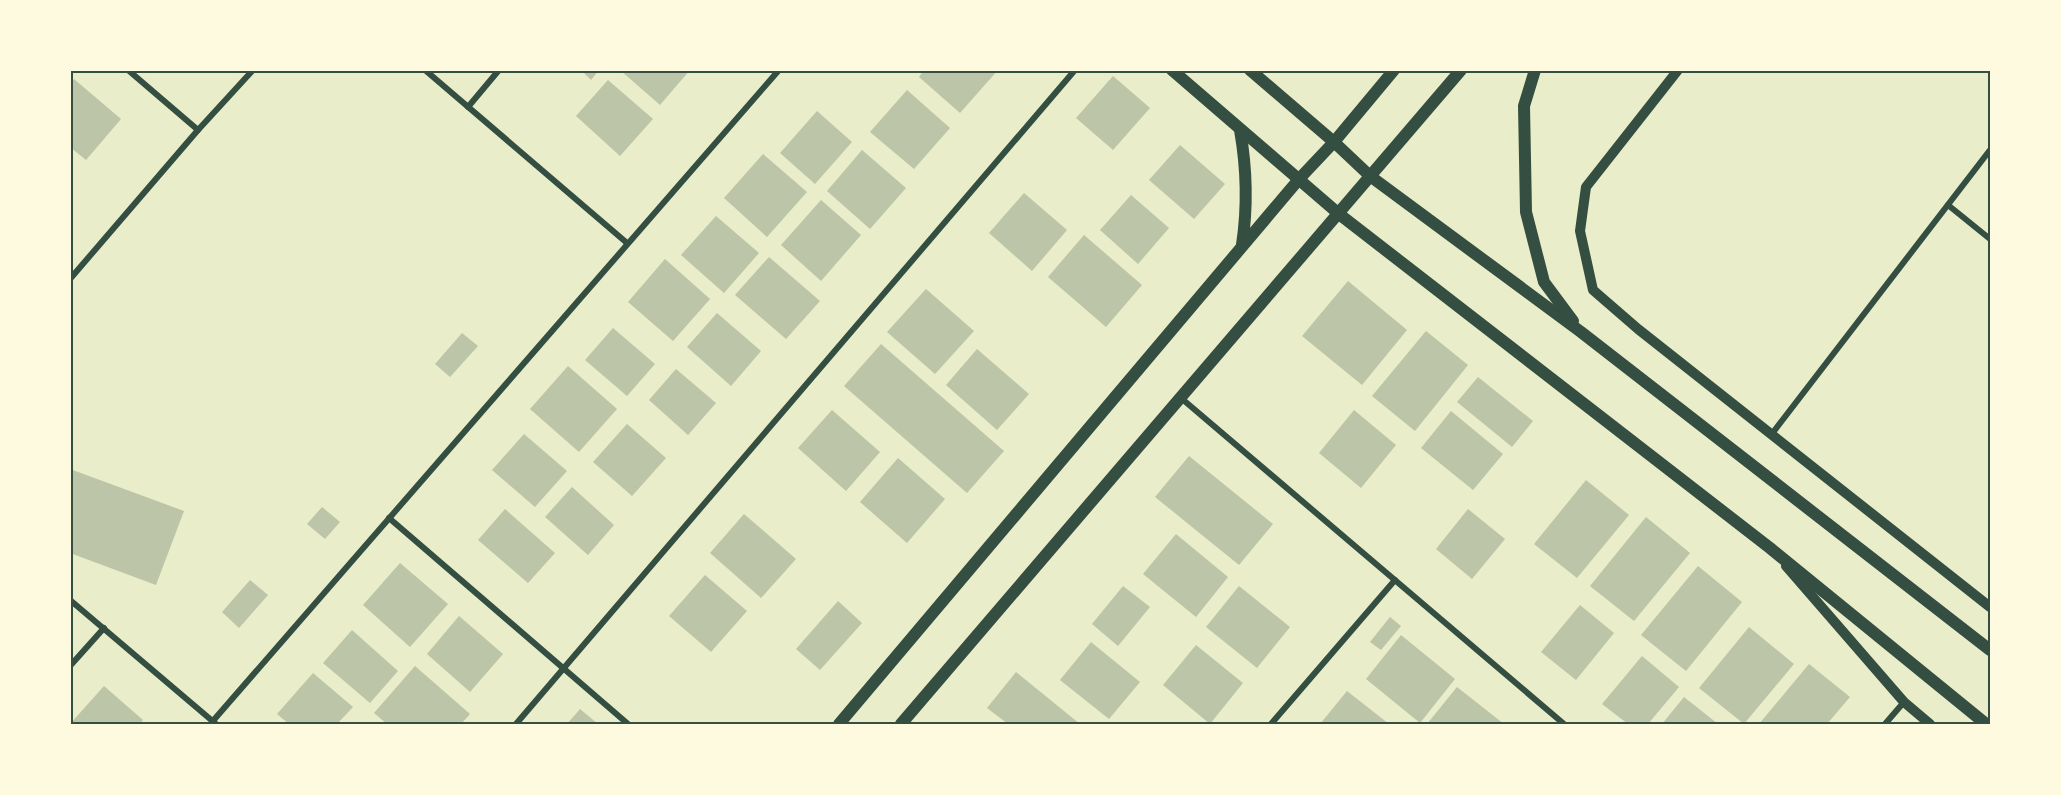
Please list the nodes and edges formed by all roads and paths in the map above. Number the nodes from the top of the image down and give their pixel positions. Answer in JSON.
{"nodes":[{"id":1,"x":128,"y":70,"type":"edge"},
{"id":2,"x":254,"y":70,"type":"edge"},
{"id":3,"x":425,"y":70,"type":"edge"},
{"id":4,"x":500,"y":70,"type":"edge"},
{"id":5,"x":779,"y":70,"type":"edge"},
{"id":6,"x":1075,"y":70,"type":"edge"},
{"id":7,"x":1173,"y":70,"type":"edge"},
{"id":8,"x":1250,"y":70,"type":"edge"},
{"id":9,"x":1394,"y":70,"type":"edge"},
{"id":10,"x":1461,"y":70,"type":"edge"},
{"id":11,"x":1535,"y":70,"type":"edge"},
{"id":12,"x":1678,"y":70,"type":"edge"},
{"id":13,"x":468,"y":107,"type":"junction"},
{"id":14,"x":198,"y":130,"type":"junction"},
{"id":15,"x":1240,"y":130,"type":"junction"},
{"id":16,"x":1334,"y":142,"type":"junction"},
{"id":17,"x":1990,"y":150,"type":"edge"},
{"id":18,"x":1370,"y":176,"type":"junction"},
{"id":19,"x":1300,"y":178,"type":"junction"},
{"id":20,"x":1948,"y":205,"type":"junction"},
{"id":21,"x":1338,"y":214,"type":"junction"},
{"id":22,"x":1990,"y":239,"type":"edge"},
{"id":23,"x":627,"y":243,"type":"junction"},
{"id":24,"x":1242,"y":247,"type":"junction"},
{"id":25,"x":70,"y":279,"type":"edge"},
{"id":26,"x":1581,"y":332,"type":"junction"},
{"id":27,"x":1181,"y":398,"type":"junction"},
{"id":28,"x":1771,"y":435,"type":"junction"},
{"id":29,"x":389,"y":518,"type":"junction"},
{"id":30,"x":1770,"y":548,"type":"junction"},
{"id":31,"x":1395,"y":580,"type":"junction"},
{"id":32,"x":70,"y":600,"type":"edge"},
{"id":33,"x":1990,"y":607,"type":"edge"},
{"id":34,"x":104,"y":628,"type":"junction"},
{"id":35,"x":1990,"y":650,"type":"edge"},
{"id":36,"x":70,"y":666,"type":"edge"},
{"id":37,"x":564,"y":669,"type":"junction"},
{"id":38,"x":1904,"y":702,"type":"junction"},
{"id":39,"x":214,"y":723,"type":"edge"},
{"id":40,"x":516,"y":724,"type":"edge"},
{"id":41,"x":628,"y":724,"type":"edge"},
{"id":42,"x":839,"y":724,"type":"edge"},
{"id":43,"x":901,"y":724,"type":"edge"},
{"id":44,"x":1271,"y":724,"type":"edge"},
{"id":45,"x":1564,"y":724,"type":"edge"},
{"id":46,"x":1885,"y":724,"type":"edge"},
{"id":47,"x":1930,"y":724,"type":"edge"},
{"id":48,"x":1986,"y":724,"type":"edge"}],
"edges":[{"from":1,"to":14,"type":"street"},
{"from":2,"to":14,"type":"street"},
{"from":3,"to":13,"type":"street"},
{"from":4,"to":13,"type":"street"},
{"from":5,"to":23,"type":"street"},
{"from":6,"to":37,"type":"street"},
{"from":7,"to":15,"type":"main road"},
{"from":8,"to":16,"type":"main road"},
{"from":9,"to":16,"type":"main road"},
{"from":10,"to":18,"type":"main road"},
{"from":11,"to":26,"type":"main road"},
{"from":12,"to":28,"type":"street"},
{"from":13,"to":23,"type":"street"},
{"from":14,"to":25,"type":"street"},
{"from":15,"to":19,"type":"main road"},
{"from":15,"to":24,"type":"main road"},
{"from":16,"to":18,"type":"main road"},
{"from":16,"to":19,"type":"main road"},
{"from":17,"to":20,"type":"street"},
{"from":18,"to":21,"type":"main road"},
{"from":18,"to":26,"type":"main road"},
{"from":19,"to":21,"type":"main road"},
{"from":19,"to":24,"type":"main road"},
{"from":20,"to":22,"type":"street"},
{"from":20,"to":28,"type":"street"},
{"from":21,"to":27,"type":"main road"},
{"from":21,"to":30,"type":"main road"},
{"from":23,"to":29,"type":"street"},
{"from":24,"to":42,"type":"main road"},
{"from":26,"to":35,"type":"main road"},
{"from":27,"to":31,"type":"street"},
{"from":27,"to":43,"type":"main road"},
{"from":28,"to":33,"type":"street"},
{"from":29,"to":37,"type":"street"},
{"from":29,"to":39,"type":"street"},
{"from":30,"to":38,"type":"street"},
{"from":30,"to":48,"type":"main road"},
{"from":31,"to":44,"type":"street"},
{"from":31,"to":45,"type":"street"},
{"from":32,"to":34,"type":"street"},
{"from":34,"to":36,"type":"street"},
{"from":34,"to":39,"type":"street"},
{"from":37,"to":40,"type":"street"},
{"from":37,"to":41,"type":"street"},
{"from":38,"to":46,"type":"street"},
{"from":38,"to":47,"type":"street"}]}
